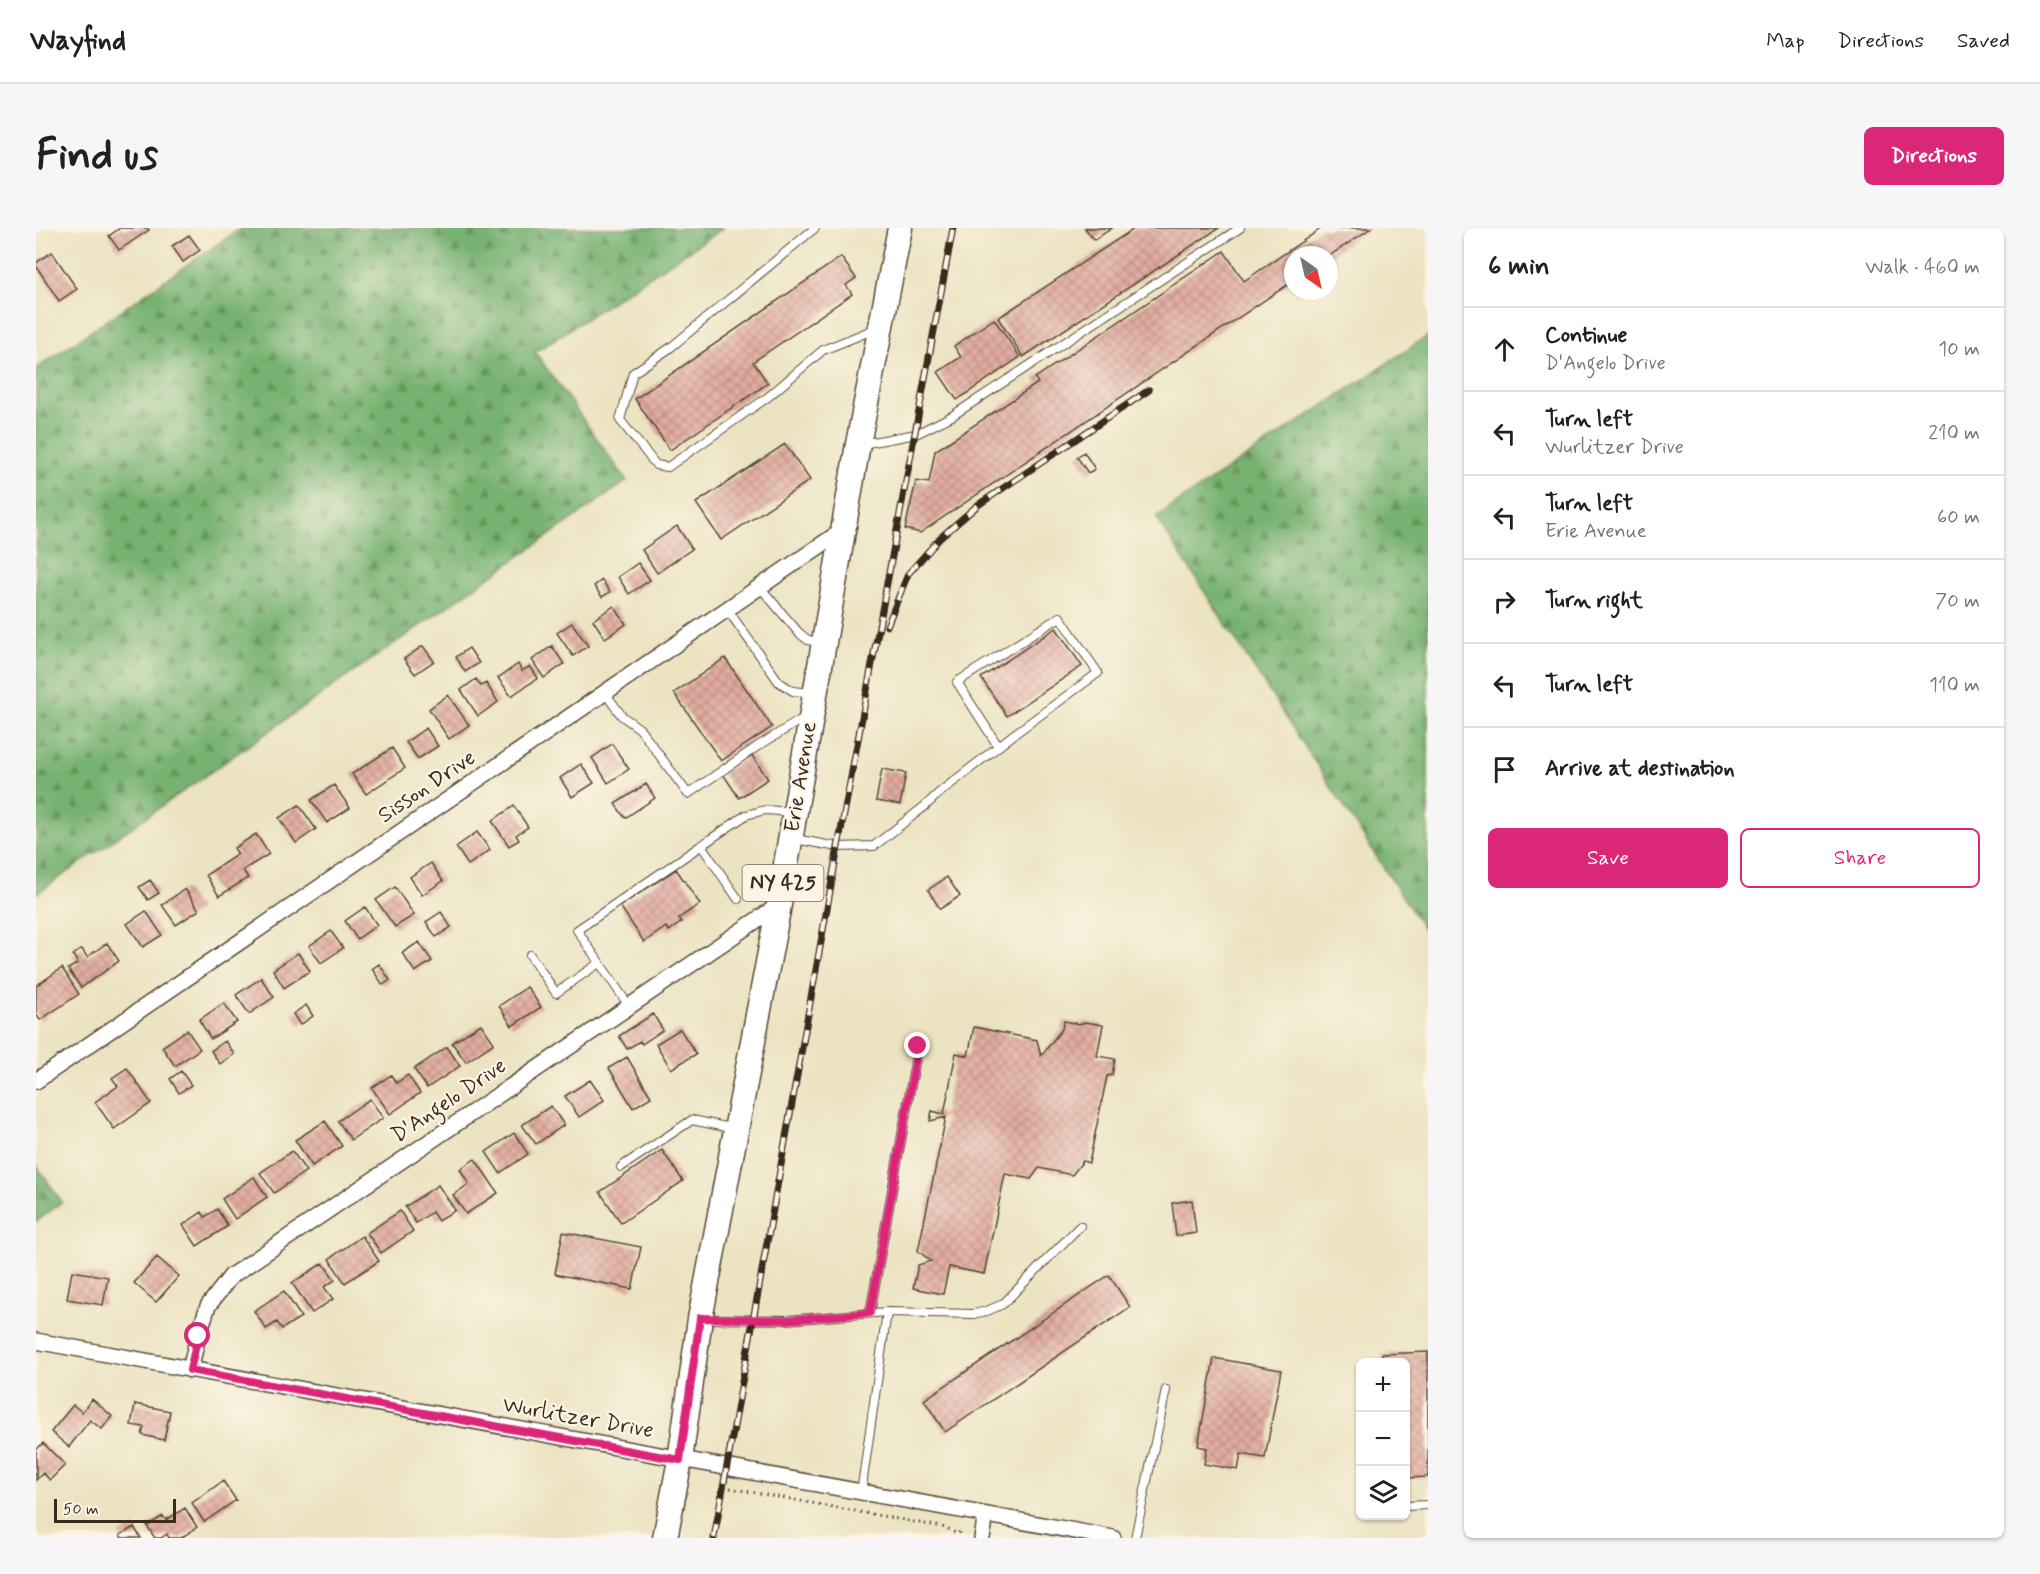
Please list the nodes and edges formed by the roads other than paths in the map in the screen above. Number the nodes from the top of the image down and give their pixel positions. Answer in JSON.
{"nodes":[{"id":1,"x":815,"y":228,"type":"edge"},
{"id":2,"x":900,"y":228,"type":"edge"},
{"id":3,"x":1240,"y":228,"type":"edge"},
{"id":4,"x":881,"y":327,"type":"junction"},
{"id":5,"x":858,"y":444,"type":"junction"},
{"id":6,"x":843,"y":530,"type":"junction"},
{"id":7,"x":760,"y":587,"type":"junction"},
{"id":8,"x":727,"y":609,"type":"junction"},
{"id":9,"x":824,"y":644,"type":"junction"},
{"id":10,"x":605,"y":693,"type":"junction"},
{"id":11,"x":813,"y":704,"type":"junction"},
{"id":12,"x":998,"y":746,"type":"junction"},
{"id":13,"x":795,"y":812,"type":"junction"},
{"id":14,"x":790,"y":838,"type":"junction"},
{"id":15,"x":701,"y":845,"type":"junction"},
{"id":16,"x":738,"y":899,"type":"dead end"},
{"id":17,"x":779,"y":905,"type":"junction"},
{"id":18,"x":530,"y":955,"type":"dead end"},
{"id":19,"x":599,"y":963,"type":"junction"},
{"id":20,"x":629,"y":1006,"type":"junction"},
{"id":21,"x":918,"y":1046,"type":"dead end"},
{"id":22,"x":36,"y":1080,"type":"edge"},
{"id":23,"x":736,"y":1129,"type":"junction"},
{"id":24,"x":621,"y":1167,"type":"dead end"},
{"id":25,"x":1080,"y":1227,"type":"dead end"},
{"id":26,"x":887,"y":1312,"type":"junction"},
{"id":27,"x":870,"y":1313,"type":"junction"},
{"id":28,"x":700,"y":1318,"type":"junction"},
{"id":29,"x":37,"y":1345,"type":"edge"},
{"id":30,"x":190,"y":1370,"type":"junction"},
{"id":31,"x":1166,"y":1390,"type":"dead end"},
{"id":32,"x":680,"y":1460,"type":"junction"},
{"id":33,"x":861,"y":1492,"type":"junction"},
{"id":34,"x":1428,"y":1505,"type":"edge"},
{"id":35,"x":1410,"y":1506,"type":"edge"},
{"id":36,"x":986,"y":1515,"type":"junction"},
{"id":37,"x":1054,"y":1533,"type":"edge"},
{"id":38,"x":665,"y":1538,"type":"edge"},
{"id":39,"x":982,"y":1538,"type":"edge"},
{"id":40,"x":1113,"y":1538,"type":"edge"},
{"id":41,"x":1135,"y":1538,"type":"edge"}],
"edges":[{"from":1,"to":4,"type":"lane"},
{"from":2,"to":4,"type":"main road","name":"Erie Avenue","number":"NY 425"},
{"from":3,"to":5,"type":"lane"},
{"from":4,"to":5,"type":"main road","name":"Erie Avenue","number":"NY 425"},
{"from":5,"to":6,"type":"main road","name":"Erie Avenue","number":"NY 425"},
{"from":6,"to":7,"type":"street","name":"Sisson Drive"},
{"from":6,"to":9,"type":"main road","name":"Erie Avenue","number":"NY 425"},
{"from":7,"to":8,"type":"street","name":"Sisson Drive"},
{"from":7,"to":9,"type":"lane"},
{"from":8,"to":10,"type":"street","name":"Sisson Drive"},
{"from":8,"to":11,"type":"lane"},
{"from":9,"to":11,"type":"main road","name":"Erie Avenue","number":"NY 425"},
{"from":10,"to":11,"type":"lane"},
{"from":10,"to":22,"type":"street","name":"Sisson Drive"},
{"from":11,"to":13,"type":"main road","name":"Erie Avenue","number":"NY 425"},
{"from":12,"to":12,"type":"lane"},
{"from":12,"to":14,"type":"lane"},
{"from":13,"to":14,"type":"main road","name":"Erie Avenue","number":"NY 425"},
{"from":13,"to":15,"type":"lane"},
{"from":14,"to":17,"type":"main road","name":"Erie Avenue","number":"NY 425"},
{"from":15,"to":16,"type":"lane"},
{"from":15,"to":19,"type":"lane"},
{"from":17,"to":20,"type":"street","name":"D'Angelo Drive"},
{"from":17,"to":23,"type":"main road","name":"Erie Avenue","number":"NY 425"},
{"from":18,"to":19,"type":"lane"},
{"from":19,"to":20,"type":"lane"},
{"from":20,"to":30,"type":"street","name":"D'Angelo Drive"},
{"from":21,"to":27,"type":"lane"},
{"from":23,"to":24,"type":"lane"},
{"from":23,"to":28,"type":"main road","name":"Erie Avenue","number":"NY 425"},
{"from":25,"to":26,"type":"lane"},
{"from":26,"to":27,"type":"lane"},
{"from":26,"to":33,"type":"lane"},
{"from":27,"to":28,"type":"lane"},
{"from":28,"to":32,"type":"main road","name":"Erie Avenue","number":"NY 425"},
{"from":29,"to":30,"type":"street","name":"Wurlitzer Drive"},
{"from":30,"to":32,"type":"street","name":"Wurlitzer Drive"},
{"from":31,"to":41,"type":"lane"},
{"from":32,"to":33,"type":"street","name":"Wurlitzer Drive"},
{"from":32,"to":38,"type":"main road","name":"Erie Avenue","number":"NY 425"},
{"from":33,"to":36,"type":"street","name":"Wurlitzer Drive"},
{"from":34,"to":35,"type":"lane"},
{"from":36,"to":37,"type":"street","name":"Wurlitzer Drive"},
{"from":36,"to":39,"type":"street"},
{"from":37,"to":40,"type":"street","name":"Wurlitzer Drive"}]}
